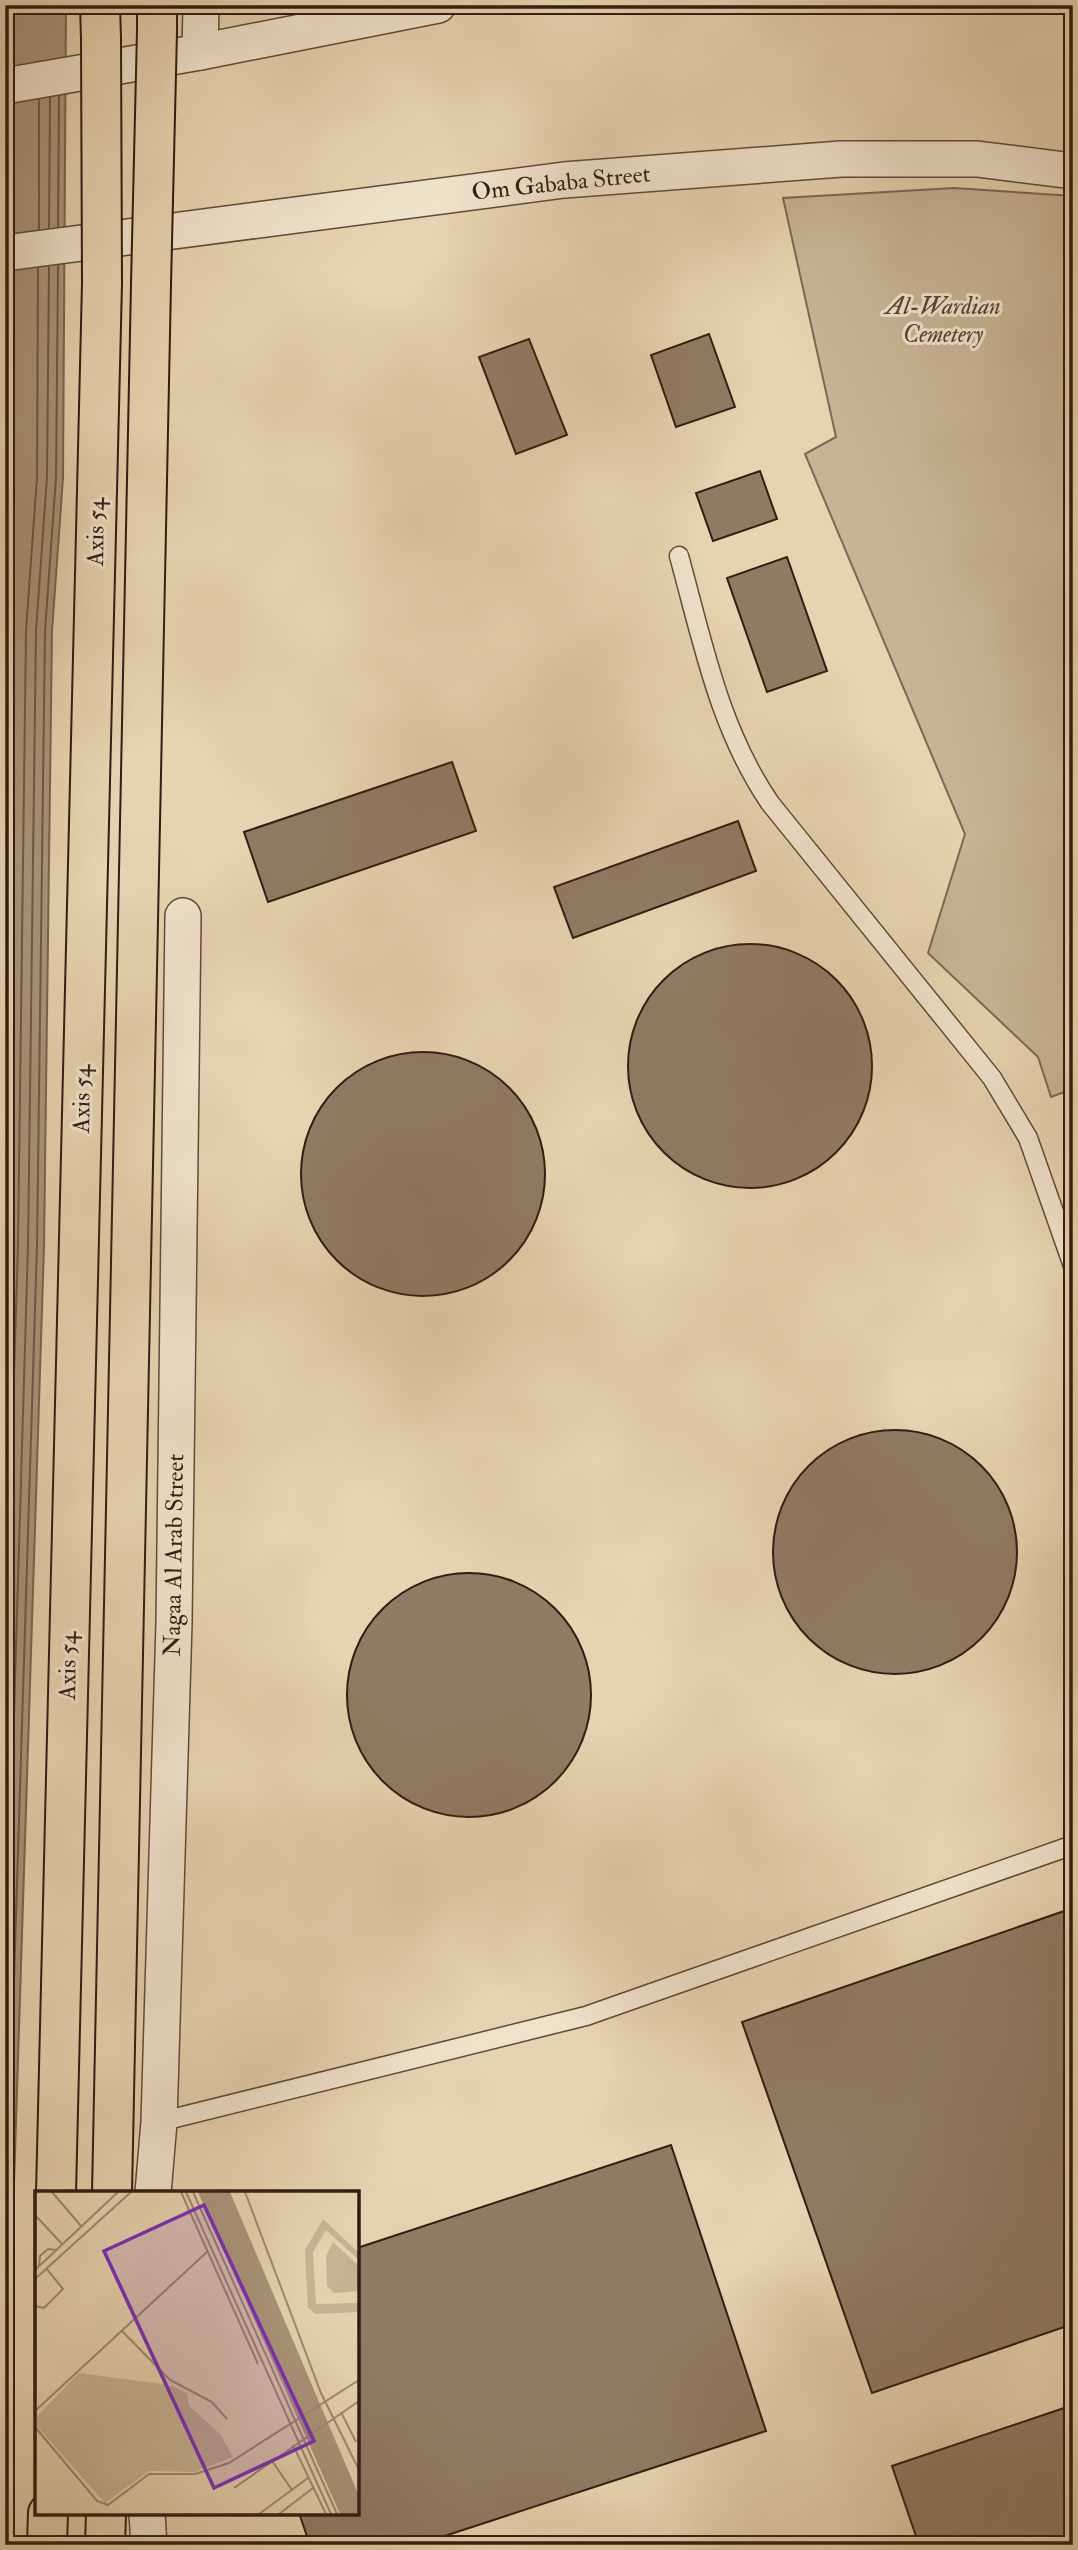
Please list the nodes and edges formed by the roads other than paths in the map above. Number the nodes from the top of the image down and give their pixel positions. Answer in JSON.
{"nodes":[{"id":1,"x":201,"y":5,"type":"edge"},
{"id":2,"x":438,"y":5,"type":"edge"},
{"id":3,"x":157,"y":18,"type":"edge"},
{"id":4,"x":101,"y":22,"type":"edge"},
{"id":5,"x":200,"y":52,"type":"junction"},
{"id":6,"x":5,"y":86,"type":"edge"},
{"id":7,"x":1073,"y":171,"type":"edge"},
{"id":8,"x":5,"y":253,"type":"edge"},
{"id":9,"x":678,"y":556,"type":"dead end"},
{"id":10,"x":183,"y":916,"type":"dead end"},
{"id":11,"x":1073,"y":1266,"type":"edge"},
{"id":12,"x":1073,"y":1845,"type":"edge"},
{"id":13,"x":159,"y":2122,"type":"junction"},
{"id":14,"x":56,"y":2191,"type":"edge"},
{"id":15,"x":112,"y":2191,"type":"edge"},
{"id":16,"x":153,"y":2191,"type":"edge"},
{"id":17,"x":48,"y":2515,"type":"edge"},
{"id":18,"x":106,"y":2515,"type":"edge"},
{"id":19,"x":147,"y":2515,"type":"edge"},
{"id":20,"x":47,"y":2545,"type":"edge"},
{"id":21,"x":105,"y":2545,"type":"edge"},
{"id":22,"x":149,"y":2545,"type":"edge"}],
"edges":[{"from":1,"to":5,"type":"street"},
{"from":2,"to":5,"type":"street"},
{"from":3,"to":15,"type":"highway","name":"Axis 54","bridge":true},
{"from":4,"to":14,"type":"highway","name":"Axis 54","bridge":true},
{"from":5,"to":6,"type":"street"},
{"from":7,"to":8,"type":"street","name":"Om Gababa Street"},
{"from":9,"to":11,"type":"lane"},
{"from":10,"to":13,"type":"street","name":"Nagaa Al Arab Street"},
{"from":12,"to":13,"type":"lane"},
{"from":13,"to":16,"type":"street","name":"Nagaa Al Arab Street"},
{"from":17,"to":20,"type":"highway"},
{"from":18,"to":21,"type":"highway"},
{"from":19,"to":22,"type":"street"}]}
